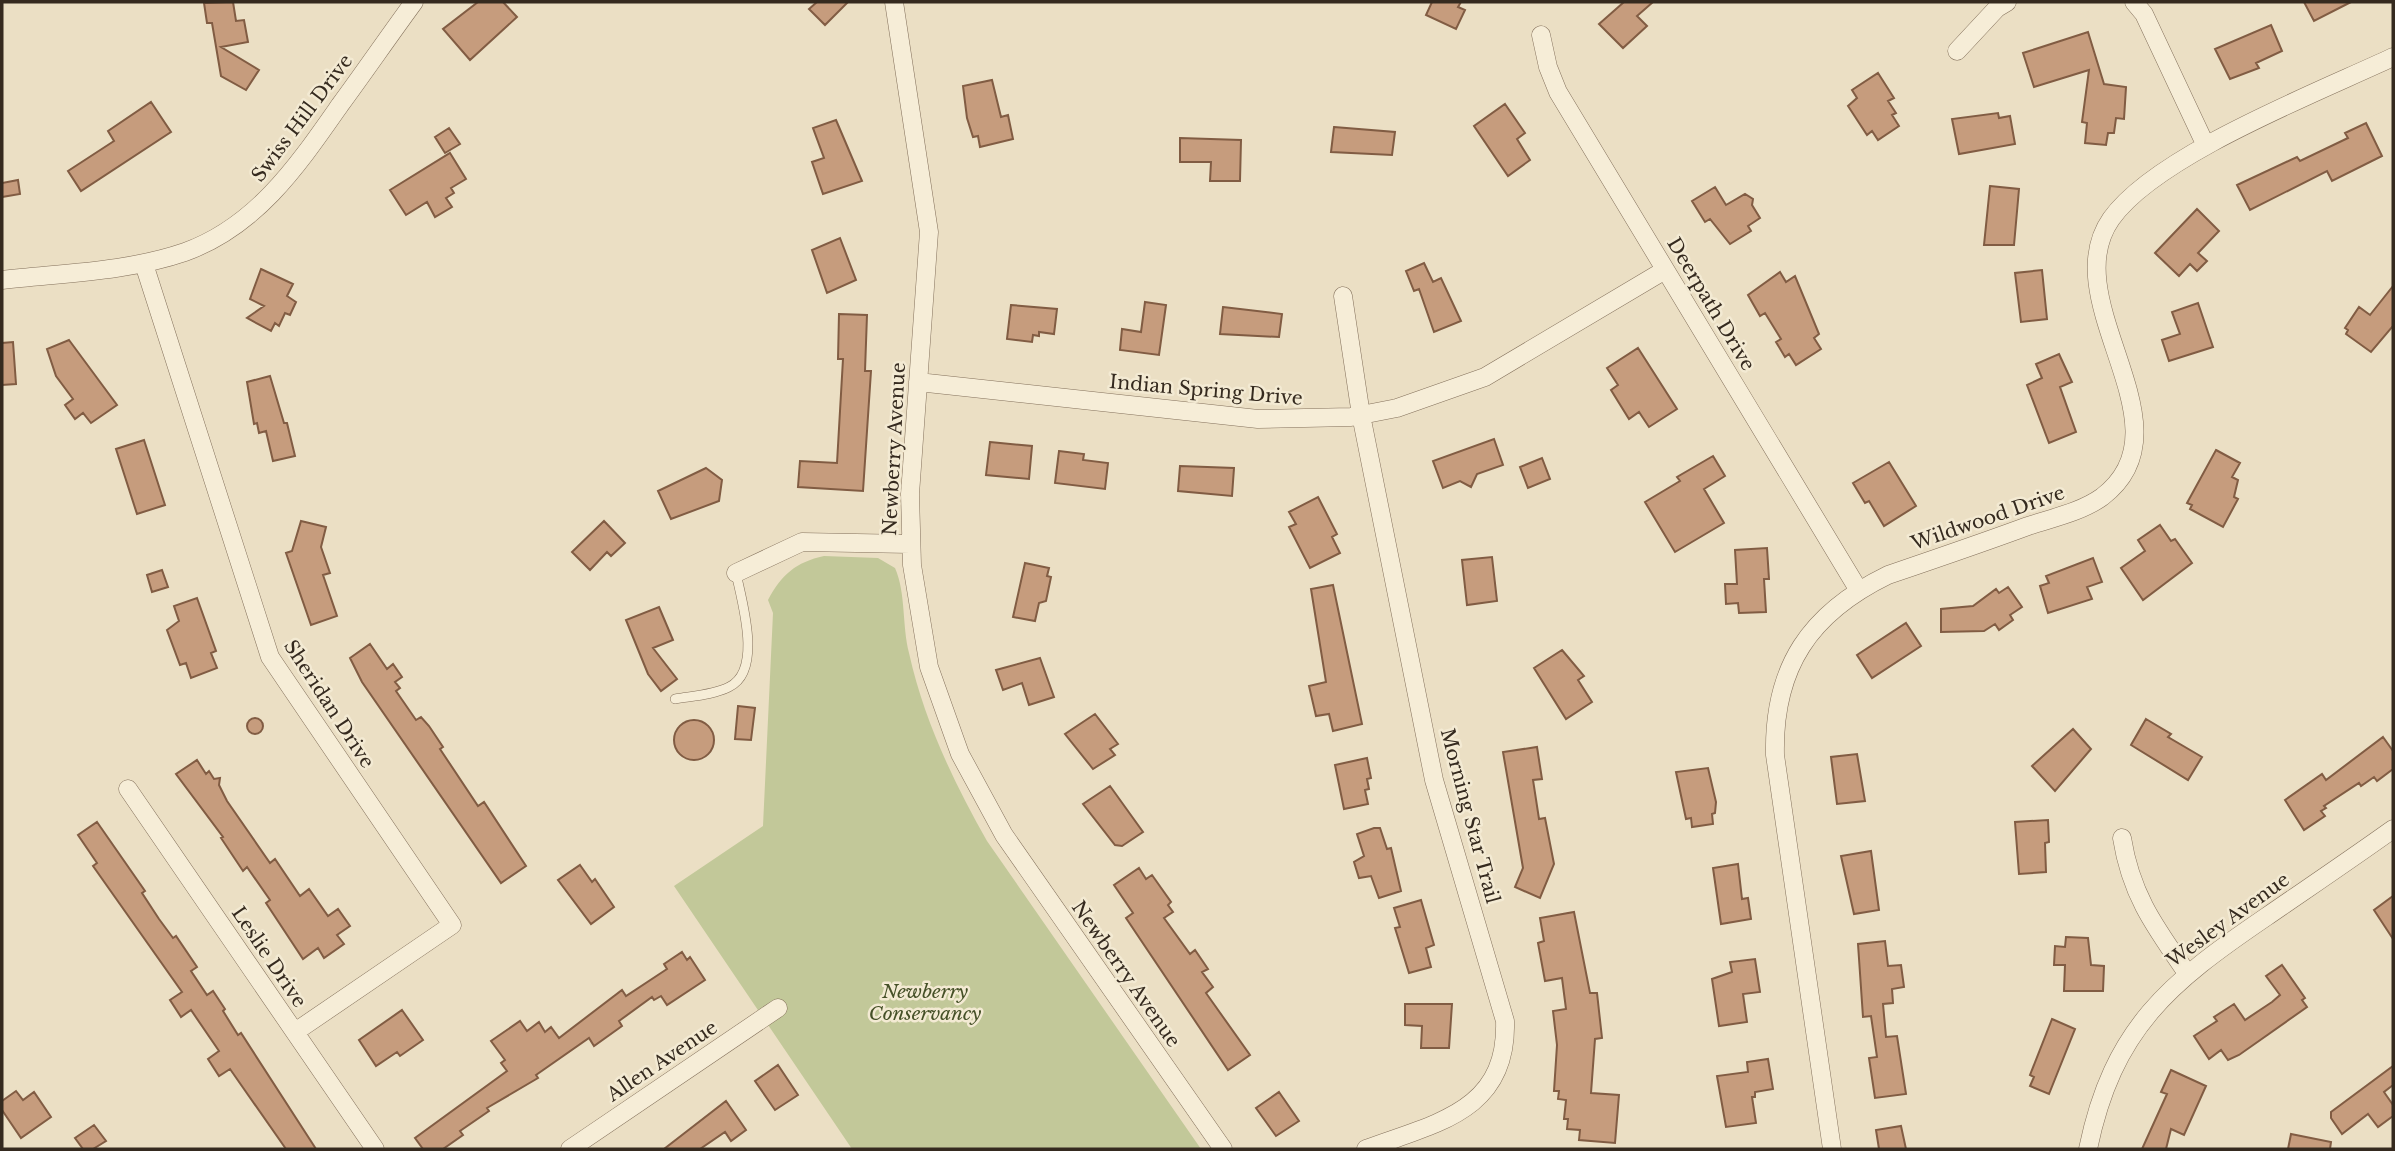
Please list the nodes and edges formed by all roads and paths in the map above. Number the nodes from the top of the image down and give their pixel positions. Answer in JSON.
{"nodes":[{"id":1,"x":414,"y":2,"type":"edge"},
{"id":2,"x":894,"y":2,"type":"edge"},
{"id":3,"x":2007,"y":2,"type":"edge"},
{"id":4,"x":2134,"y":2,"type":"edge"},
{"id":5,"x":1541,"y":35,"type":"dead end"},
{"id":6,"x":1957,"y":51,"type":"dead end"},
{"id":7,"x":2393,"y":57,"type":"edge"},
{"id":8,"x":2206,"y":146,"type":"junction"},
{"id":9,"x":144,"y":264,"type":"junction"},
{"id":10,"x":1665,"y":270,"type":"junction"},
{"id":11,"x":2,"y":280,"type":"edge"},
{"id":12,"x":1343,"y":296,"type":"dead end"},
{"id":13,"x":918,"y":383,"type":"junction"},
{"id":14,"x":1361,"y":415,"type":"junction"},
{"id":15,"x":910,"y":544,"type":"junction"},
{"id":16,"x":736,"y":573,"type":"joint"},
{"id":17,"x":1858,"y":590,"type":"junction"},
{"id":18,"x":675,"y":699,"type":"dead end"},
{"id":19,"x":128,"y":789,"type":"dead end"},
{"id":20,"x":2393,"y":830,"type":"edge"},
{"id":21,"x":2122,"y":838,"type":"dead end"},
{"id":22,"x":2187,"y":973,"type":"junction"},
{"id":23,"x":778,"y":1008,"type":"dead end"},
{"id":24,"x":295,"y":1032,"type":"junction"},
{"id":25,"x":375,"y":1149,"type":"edge"},
{"id":26,"x":570,"y":1149,"type":"edge"},
{"id":27,"x":1223,"y":1149,"type":"edge"},
{"id":28,"x":1366,"y":1149,"type":"edge"},
{"id":29,"x":1832,"y":1149,"type":"edge"},
{"id":30,"x":2088,"y":1149,"type":"edge"}],
"edges":[{"from":1,"to":9,"type":"street","name":"Swiss Hill Drive"},
{"from":2,"to":13,"type":"street","name":"Newberry Avenue"},
{"from":3,"to":6,"type":"street"},
{"from":4,"to":8,"type":"street"},
{"from":5,"to":10,"type":"street","name":"Deerpath Drive"},
{"from":7,"to":8,"type":"street","name":"Wildwood Drive"},
{"from":8,"to":17,"type":"street","name":"Wildwood Drive"},
{"from":9,"to":11,"type":"street","name":"Swiss Hill Drive"},
{"from":9,"to":24,"type":"street","name":"Sheridan Drive"},
{"from":10,"to":14,"type":"street","name":"Indian Spring Drive"},
{"from":10,"to":17,"type":"street","name":"Deerpath Drive"},
{"from":12,"to":14,"type":"street","name":"Morning Star Trail"},
{"from":13,"to":14,"type":"street","name":"Indian Spring Drive"},
{"from":13,"to":15,"type":"street","name":"Newberry Avenue"},
{"from":14,"to":28,"type":"street","name":"Morning Star Trail"},
{"from":15,"to":16,"type":"street"},
{"from":15,"to":27,"type":"street","name":"Newberry Avenue"},
{"from":16,"to":18,"type":"lane"},
{"from":17,"to":29,"type":"street","name":"Wildwood Drive"},
{"from":19,"to":24,"type":"street","name":"Leslie Drive"},
{"from":20,"to":22,"type":"street","name":"Wesley Avenue"},
{"from":21,"to":22,"type":"street"},
{"from":22,"to":30,"type":"street","name":"Wesley Avenue"},
{"from":23,"to":26,"type":"street","name":"Allen Avenue"},
{"from":24,"to":25,"type":"street","name":"Leslie Drive"}]}
